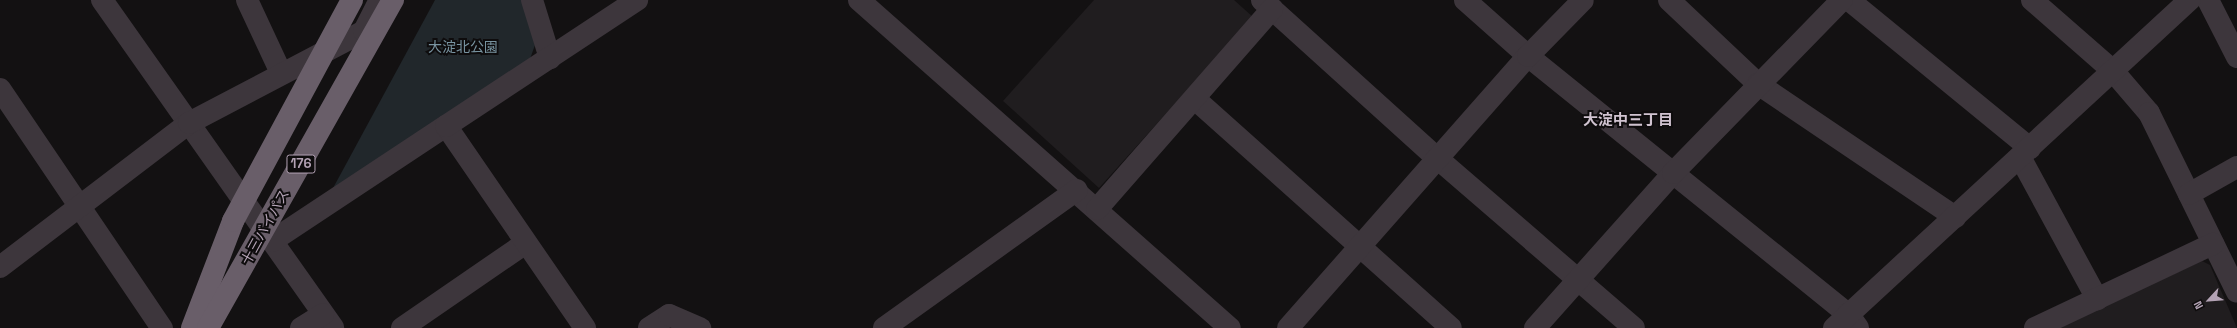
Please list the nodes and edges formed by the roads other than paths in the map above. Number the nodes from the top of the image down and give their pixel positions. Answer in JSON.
{"nodes":[{"id":1,"x":102,"y":0,"type":"edge"},
{"id":2,"x":247,"y":0,"type":"edge"},
{"id":3,"x":352,"y":0,"type":"edge"},
{"id":4,"x":380,"y":0,"type":"edge"},
{"id":5,"x":393,"y":0,"type":"edge"},
{"id":6,"x":532,"y":0,"type":"edge"},
{"id":7,"x":638,"y":0,"type":"edge"},
{"id":8,"x":859,"y":0,"type":"edge"},
{"id":9,"x":1465,"y":0,"type":"edge"},
{"id":10,"x":1583,"y":0,"type":"edge"},
{"id":11,"x":1670,"y":0,"type":"edge"},
{"id":12,"x":1842,"y":0,"type":"edge"},
{"id":13,"x":1849,"y":0,"type":"edge"},
{"id":14,"x":2032,"y":0,"type":"edge"},
{"id":15,"x":2190,"y":0,"type":"edge"},
{"id":16,"x":2208,"y":0,"type":"edge"},
{"id":17,"x":1267,"y":4,"type":"edge"},
{"id":18,"x":1528,"y":56,"type":"junction"},
{"id":19,"x":2237,"y":57,"type":"edge"},
{"id":20,"x":550,"y":58,"type":"junction"},
{"id":21,"x":2113,"y":71,"type":"junction"},
{"id":22,"x":281,"y":73,"type":"junction"},
{"id":23,"x":1758,"y":84,"type":"junction"},
{"id":24,"x":0,"y":89,"type":"edge"},
{"id":25,"x":1195,"y":98,"type":"junction"},
{"id":26,"x":188,"y":123,"type":"junction"},
{"id":27,"x":446,"y":126,"type":"junction"},
{"id":28,"x":2025,"y":152,"type":"junction"},
{"id":29,"x":1437,"y":158,"type":"junction"},
{"id":30,"x":2237,"y":167,"type":"edge"},
{"id":31,"x":1673,"y":173,"type":"junction"},
{"id":32,"x":1077,"y":190,"type":"junction"},
{"id":33,"x":2189,"y":194,"type":"junction"},
{"id":34,"x":80,"y":208,"type":"junction"},
{"id":35,"x":1097,"y":209,"type":"junction"},
{"id":36,"x":1955,"y":217,"type":"junction"},
{"id":37,"x":272,"y":241,"type":"junction"},
{"id":38,"x":524,"y":244,"type":"junction"},
{"id":39,"x":1360,"y":244,"type":"junction"},
{"id":40,"x":2213,"y":244,"type":"junction"},
{"id":41,"x":0,"y":267,"type":"edge"},
{"id":42,"x":1580,"y":279,"type":"junction"},
{"id":43,"x":2237,"y":292,"type":"edge"},
{"id":44,"x":2097,"y":299,"type":"junction"},
{"id":45,"x":328,"y":321,"type":"edge"},
{"id":46,"x":1847,"y":324,"type":"edge"},
{"id":47,"x":162,"y":328,"type":"edge"},
{"id":48,"x":192,"y":328,"type":"edge"},
{"id":49,"x":208,"y":328,"type":"edge"},
{"id":50,"x":301,"y":328,"type":"edge"},
{"id":51,"x":402,"y":328,"type":"edge"},
{"id":52,"x":585,"y":328,"type":"edge"},
{"id":53,"x":649,"y":328,"type":"edge"},
{"id":54,"x":700,"y":328,"type":"edge"},
{"id":55,"x":884,"y":328,"type":"edge"},
{"id":56,"x":1230,"y":328,"type":"edge"},
{"id":57,"x":1288,"y":328,"type":"edge"},
{"id":58,"x":1451,"y":328,"type":"edge"},
{"id":59,"x":1535,"y":328,"type":"edge"},
{"id":60,"x":1634,"y":328,"type":"edge"},
{"id":61,"x":2035,"y":328,"type":"edge"}],
"edges":[{"from":1,"to":26,"type":"street"},
{"from":2,"to":22,"type":"street"},
{"from":3,"to":48,"type":"highway","bridge":true},
{"from":4,"to":22,"type":"street"},
{"from":5,"to":49,"type":"highway","name":"十三バイパス","number":"176","bridge":true},
{"from":6,"to":20,"type":"street"},
{"from":7,"to":20,"type":"street"},
{"from":8,"to":32,"type":"street"},
{"from":9,"to":18,"type":"street"},
{"from":10,"to":18,"type":"street"},
{"from":11,"to":23,"type":"street"},
{"from":12,"to":23,"type":"street"},
{"from":13,"to":28,"type":"street"},
{"from":14,"to":21,"type":"street"},
{"from":15,"to":21,"type":"street"},
{"from":16,"to":19,"type":"street"},
{"from":17,"to":25,"type":"street"},
{"from":17,"to":29,"type":"street"},
{"from":18,"to":29,"type":"street"},
{"from":18,"to":31,"type":"street"},
{"from":20,"to":27,"type":"street"},
{"from":21,"to":28,"type":"street"},
{"from":21,"to":33,"type":"street"},
{"from":22,"to":26,"type":"street"},
{"from":23,"to":31,"type":"street"},
{"from":23,"to":36,"type":"street"},
{"from":24,"to":34,"type":"street"},
{"from":25,"to":35,"type":"street"},
{"from":25,"to":39,"type":"street"},
{"from":26,"to":34,"type":"street"},
{"from":26,"to":37,"type":"street"},
{"from":27,"to":37,"type":"street"},
{"from":27,"to":38,"type":"street"},
{"from":28,"to":36,"type":"street"},
{"from":28,"to":44,"type":"street"},
{"from":29,"to":39,"type":"street"},
{"from":29,"to":42,"type":"street"},
{"from":30,"to":33,"type":"street"},
{"from":31,"to":42,"type":"street"},
{"from":31,"to":46,"type":"street"},
{"from":32,"to":35,"type":"street"},
{"from":32,"to":55,"type":"street"},
{"from":33,"to":40,"type":"street"},
{"from":34,"to":41,"type":"street"},
{"from":34,"to":47,"type":"street"},
{"from":35,"to":56,"type":"street"},
{"from":36,"to":46,"type":"street"},
{"from":37,"to":45,"type":"street"},
{"from":38,"to":51,"type":"street"},
{"from":38,"to":52,"type":"street"},
{"from":39,"to":57,"type":"street"},
{"from":39,"to":58,"type":"street"},
{"from":40,"to":43,"type":"street"},
{"from":40,"to":44,"type":"street"},
{"from":42,"to":59,"type":"street"},
{"from":42,"to":60,"type":"street"},
{"from":44,"to":61,"type":"street"},
{"from":45,"to":50,"type":"street"},
{"from":53,"to":54,"type":"street"}]}
